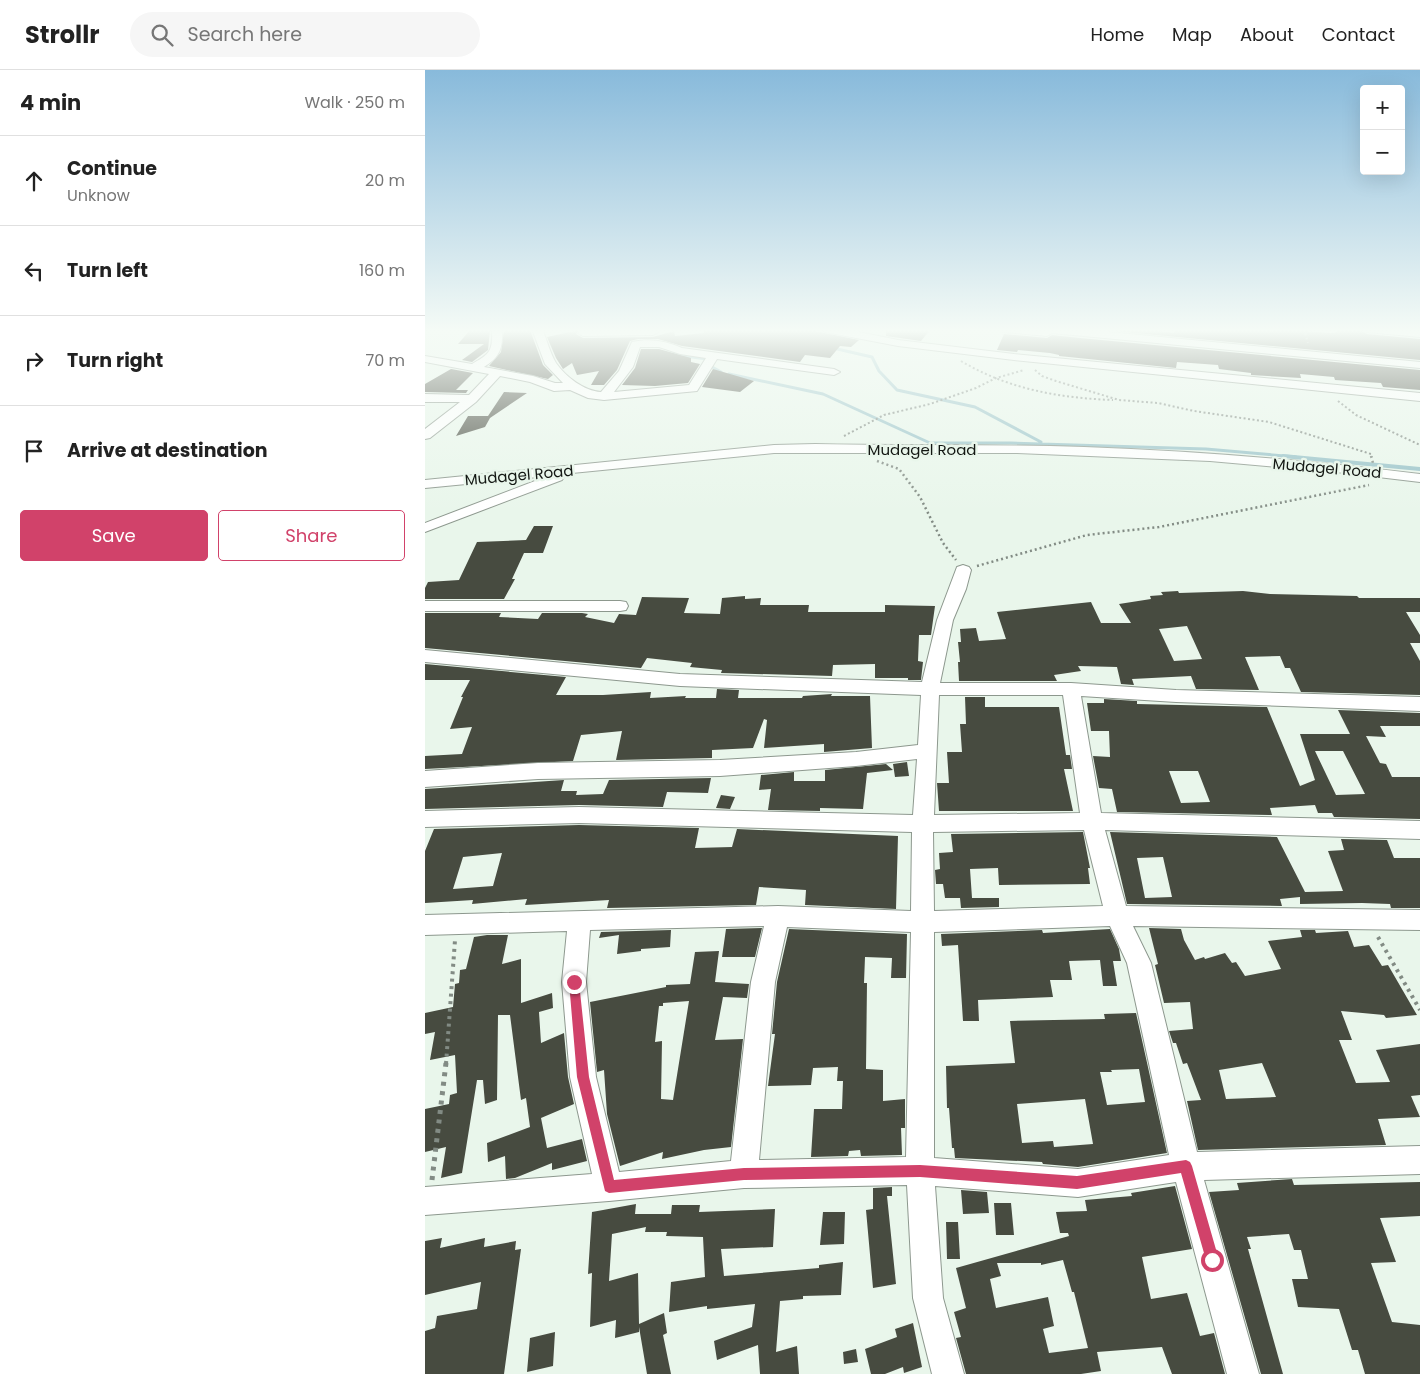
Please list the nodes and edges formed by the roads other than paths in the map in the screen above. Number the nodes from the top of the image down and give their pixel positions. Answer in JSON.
{"nodes":[{"id":1,"x":481,"y":390,"type":"edge"},
{"id":2,"x":578,"y":390,"type":"edge"},
{"id":3,"x":609,"y":390,"type":"edge"},
{"id":4,"x":672,"y":390,"type":"edge"},
{"id":5,"x":1348,"y":390,"type":"edge"},
{"id":6,"x":603,"y":396,"type":"junction"},
{"id":7,"x":1420,"y":397,"type":"edge"},
{"id":8,"x":425,"y":398,"type":"edge"},
{"id":9,"x":472,"y":399,"type":"junction"},
{"id":10,"x":425,"y":435,"type":"edge"},
{"id":11,"x":578,"y":469,"type":"junction"},
{"id":12,"x":1420,"y":478,"type":"edge"},
{"id":13,"x":425,"y":484,"type":"edge"},
{"id":14,"x":425,"y":528,"type":"edge"},
{"id":15,"x":963,"y":570,"type":"road end"},
{"id":16,"x":425,"y":606,"type":"edge"},
{"id":17,"x":620,"y":606,"type":"dead end"},
{"id":18,"x":425,"y":656,"type":"edge"},
{"id":19,"x":930,"y":689,"type":"junction"},
{"id":20,"x":1071,"y":689,"type":"junction"},
{"id":21,"x":1420,"y":704,"type":"edge"},
{"id":22,"x":926,"y":751,"type":"junction"},
{"id":23,"x":425,"y":779,"type":"edge"},
{"id":24,"x":425,"y":820,"type":"edge"},
{"id":25,"x":1091,"y":821,"type":"junction"},
{"id":26,"x":923,"y":824,"type":"junction"},
{"id":27,"x":1420,"y":830,"type":"edge"},
{"id":28,"x":778,"y":916,"type":"junction"},
{"id":29,"x":1117,"y":916,"type":"junction"},
{"id":30,"x":579,"y":920,"type":"junction"},
{"id":31,"x":1420,"y":920,"type":"edge"},
{"id":32,"x":923,"y":922,"type":"junction"},
{"id":33,"x":425,"y":925,"type":"edge"},
{"id":34,"x":1420,"y":1160,"type":"edge"},
{"id":35,"x":1186,"y":1166,"type":"junction"},
{"id":36,"x":920,"y":1171,"type":"junction"},
{"id":37,"x":744,"y":1174,"type":"junction"},
{"id":38,"x":609,"y":1187,"type":"junction"},
{"id":39,"x":427,"y":1201,"type":"edge"},
{"id":40,"x":948,"y":1374,"type":"edge"},
{"id":41,"x":1243,"y":1374,"type":"edge"}],
"edges":[{"from":1,"to":9,"type":"street"},
{"from":2,"to":6,"type":"street"},
{"from":3,"to":6,"type":"street"},
{"from":4,"to":6,"type":"street"},
{"from":5,"to":7,"type":"street"},
{"from":8,"to":9,"type":"street"},
{"from":9,"to":10,"type":"street"},
{"from":11,"to":12,"type":"street","name":"Mudagel Road"},
{"from":11,"to":13,"type":"street","name":"Mudagel Road"},
{"from":11,"to":14,"type":"street"},
{"from":15,"to":19,"type":"street"},
{"from":16,"to":17,"type":"street"},
{"from":18,"to":19,"type":"street"},
{"from":19,"to":20,"type":"street"},
{"from":19,"to":22,"type":"street"},
{"from":20,"to":21,"type":"street"},
{"from":20,"to":25,"type":"street"},
{"from":22,"to":23,"type":"street"},
{"from":22,"to":26,"type":"street"},
{"from":24,"to":26,"type":"street"},
{"from":25,"to":26,"type":"street"},
{"from":25,"to":27,"type":"street"},
{"from":25,"to":29,"type":"street"},
{"from":26,"to":32,"type":"street"},
{"from":28,"to":30,"type":"street"},
{"from":28,"to":32,"type":"street"},
{"from":28,"to":37,"type":"street"},
{"from":29,"to":31,"type":"street"},
{"from":29,"to":32,"type":"street"},
{"from":29,"to":35,"type":"street"},
{"from":30,"to":33,"type":"street"},
{"from":30,"to":38,"type":"street"},
{"from":32,"to":36,"type":"street"},
{"from":34,"to":35,"type":"street"},
{"from":35,"to":36,"type":"street"},
{"from":35,"to":41,"type":"street"},
{"from":36,"to":37,"type":"street"},
{"from":36,"to":40,"type":"street"},
{"from":37,"to":38,"type":"street"},
{"from":38,"to":39,"type":"street"}]}
